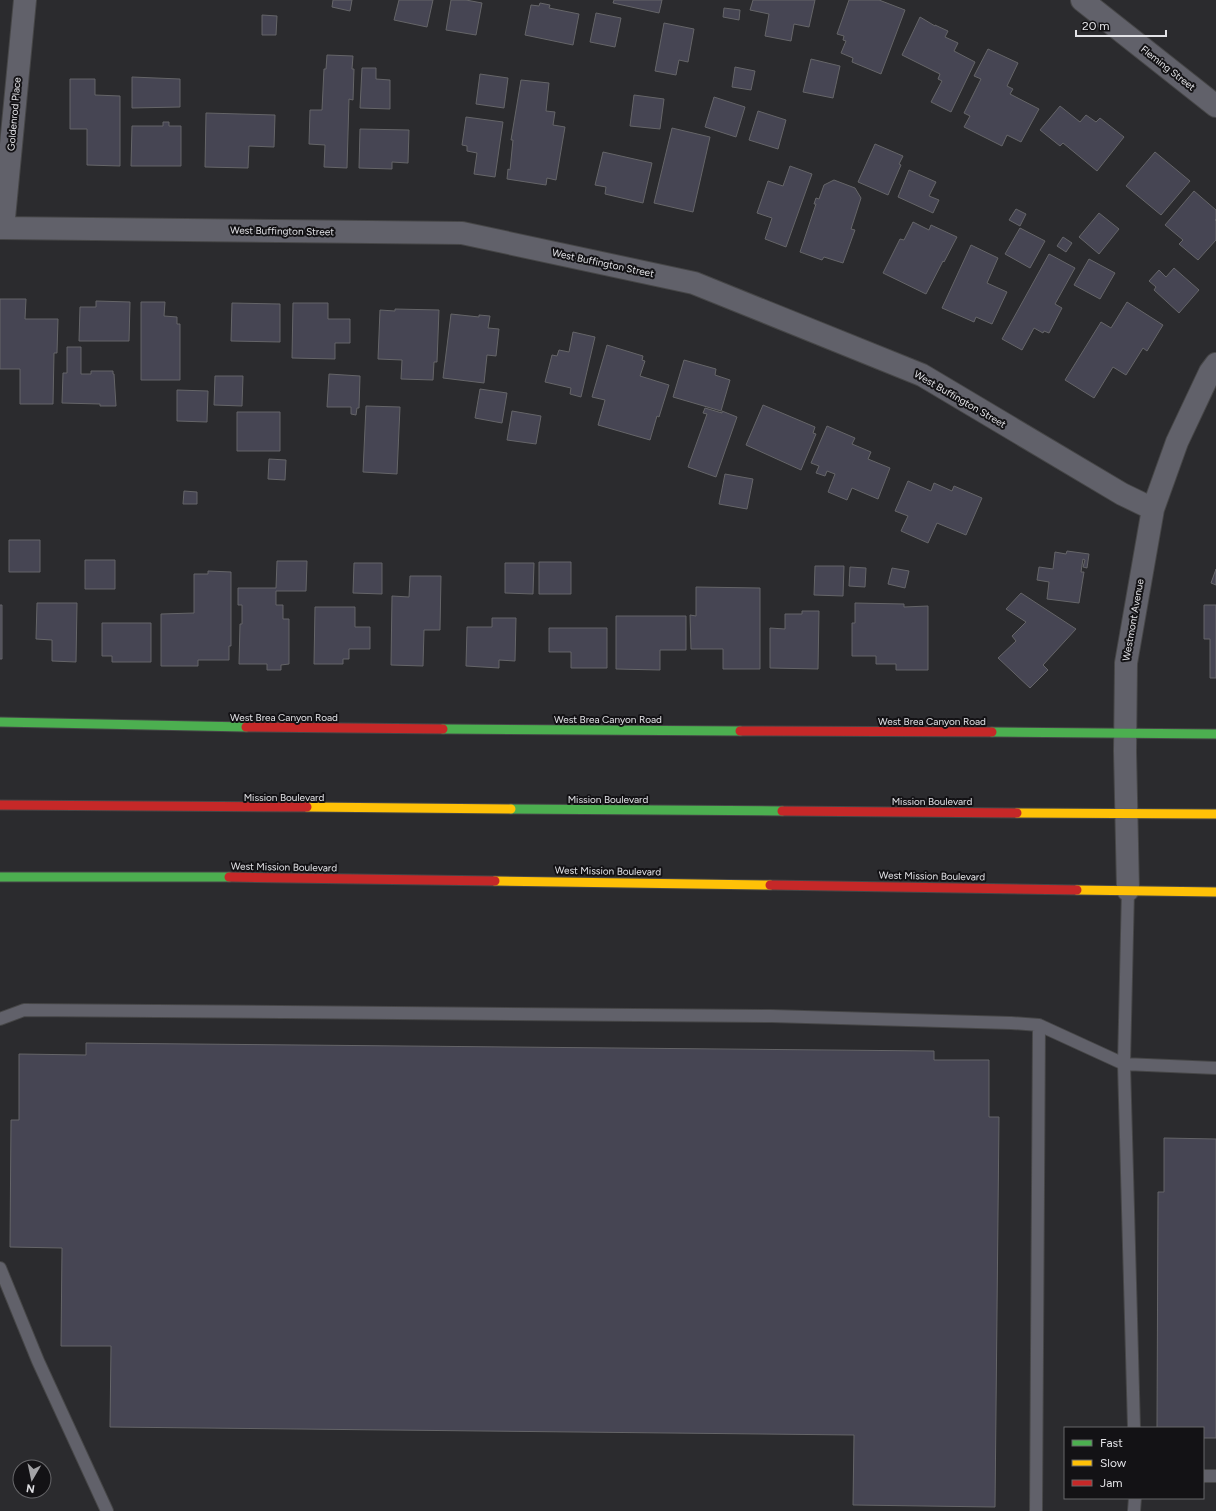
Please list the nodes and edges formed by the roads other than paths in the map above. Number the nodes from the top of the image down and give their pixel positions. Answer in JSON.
{"nodes":[{"id":1,"x":25,"y":0,"type":"edge"},
{"id":2,"x":1082,"y":0,"type":"edge"},
{"id":3,"x":1216,"y":106,"type":"edge"},
{"id":4,"x":2,"y":228,"type":"edge"},
{"id":5,"x":1216,"y":364,"type":"edge"},
{"id":6,"x":1153,"y":509,"type":"junction"},
{"id":7,"x":0,"y":722,"type":"edge"},
{"id":8,"x":1125,"y":733,"type":"junction"},
{"id":9,"x":1216,"y":734,"type":"edge"},
{"id":10,"x":0,"y":805,"type":"edge"},
{"id":11,"x":1126,"y":814,"type":"junction"},
{"id":12,"x":1216,"y":814,"type":"edge"},
{"id":13,"x":0,"y":877,"type":"edge"},
{"id":14,"x":1128,"y":890,"type":"junction"},
{"id":15,"x":1216,"y":892,"type":"edge"},
{"id":16,"x":0,"y":1019,"type":"edge"},
{"id":17,"x":1039,"y":1025,"type":"junction"},
{"id":18,"x":1124,"y":1064,"type":"junction"},
{"id":19,"x":1216,"y":1068,"type":"edge"},
{"id":20,"x":0,"y":1268,"type":"edge"},
{"id":21,"x":1134,"y":1427,"type":"edge"},
{"id":22,"x":1204,"y":1476,"type":"edge"},
{"id":23,"x":1216,"y":1476,"type":"edge"},
{"id":24,"x":1135,"y":1499,"type":"edge"},
{"id":25,"x":107,"y":1511,"type":"edge"},
{"id":26,"x":1036,"y":1511,"type":"edge"},
{"id":27,"x":1134,"y":1511,"type":"edge"}],
"edges":[{"from":1,"to":4,"type":"street","name":"Goldenrod Place"},
{"from":2,"to":3,"type":"street","name":"Fleming Street"},
{"from":4,"to":6,"type":"street","name":"West Buffington Street"},
{"from":5,"to":6,"type":"street","name":"Westmont Avenue"},
{"from":6,"to":8,"type":"street","name":"Westmont Avenue"},
{"from":7,"to":8,"type":"main road","name":"West Brea Canyon Road"},
{"from":8,"to":9,"type":"main road","name":"West Brea Canyon Road"},
{"from":8,"to":11,"type":"street","name":"Westmont Avenue"},
{"from":10,"to":11,"type":"main road","name":"Mission Boulevard"},
{"from":11,"to":12,"type":"main road","name":"Mission Boulevard"},
{"from":11,"to":14,"type":"street","name":"Westmont Avenue"},
{"from":13,"to":14,"type":"main road","name":"West Mission Boulevard"},
{"from":14,"to":15,"type":"main road","name":"West Mission Boulevard"},
{"from":14,"to":18,"type":"lane"},
{"from":16,"to":17,"type":"lane"},
{"from":17,"to":18,"type":"lane"},
{"from":17,"to":26,"type":"lane"},
{"from":18,"to":19,"type":"lane"},
{"from":18,"to":21,"type":"lane"},
{"from":20,"to":25,"type":"lane"},
{"from":22,"to":23,"type":"lane"},
{"from":24,"to":27,"type":"lane"}]}
